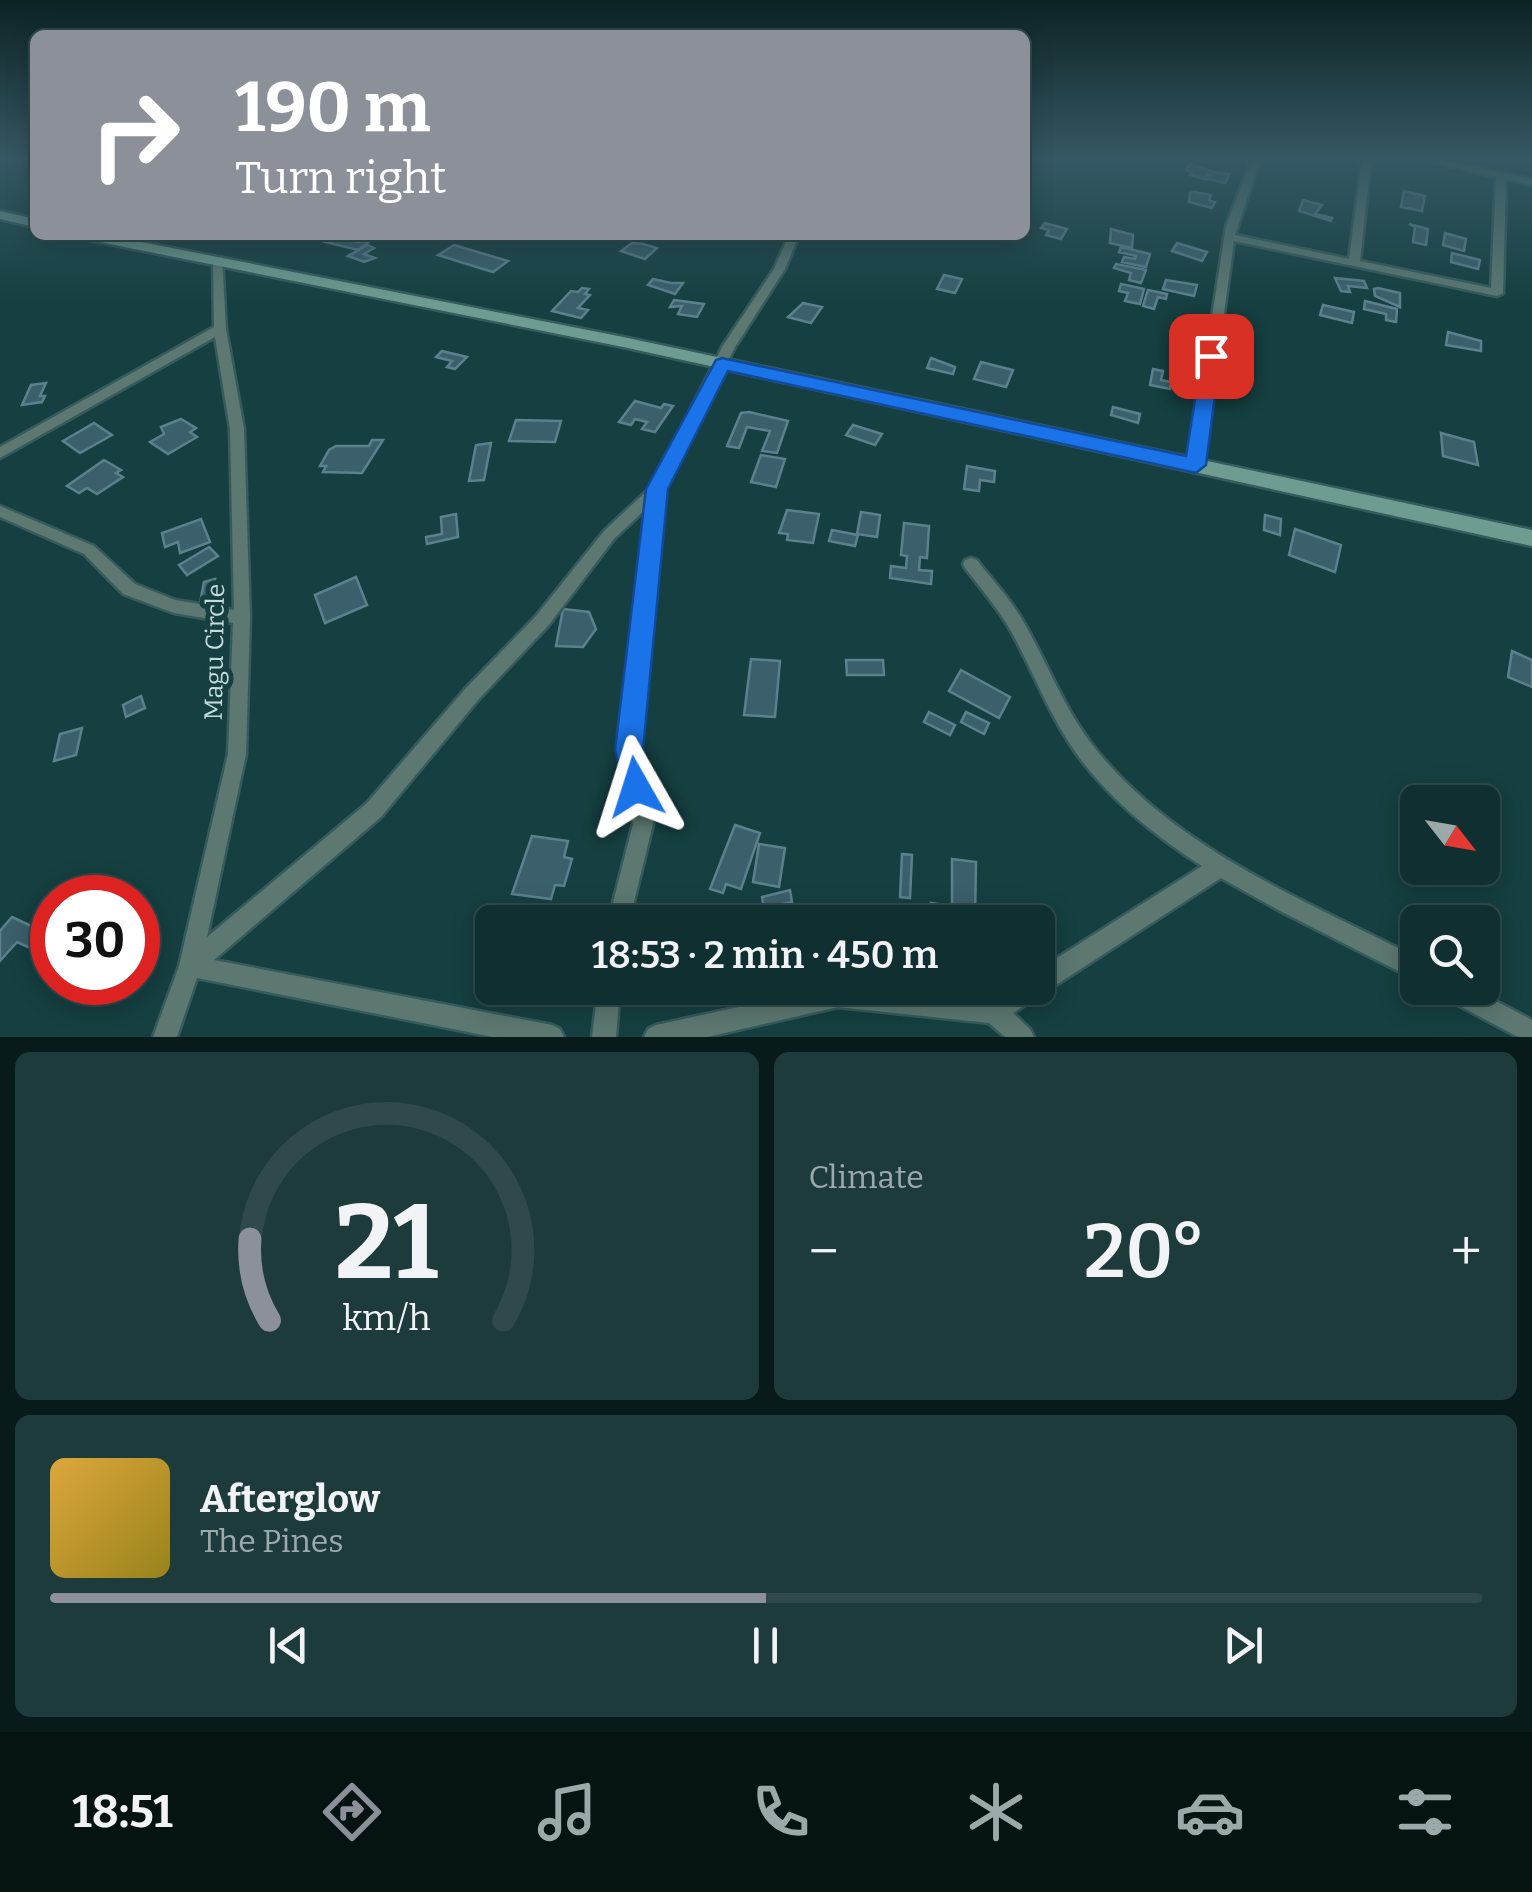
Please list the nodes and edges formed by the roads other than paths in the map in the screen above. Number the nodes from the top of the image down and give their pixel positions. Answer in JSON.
{"nodes":[{"id":1,"x":1239,"y":208,"type":"edge"},
{"id":2,"x":1361,"y":208,"type":"edge"},
{"id":3,"x":1500,"y":208,"type":"edge"},
{"id":4,"x":0,"y":216,"type":"edge"},
{"id":5,"x":30,"y":223,"type":"edge"},
{"id":6,"x":1229,"y":237,"type":"junction"},
{"id":7,"x":113,"y":240,"type":"edge"},
{"id":8,"x":792,"y":240,"type":"edge"},
{"id":9,"x":218,"y":259,"type":"junction"},
{"id":10,"x":1354,"y":262,"type":"junction"},
{"id":11,"x":220,"y":328,"type":"junction"},
{"id":12,"x":722,"y":364,"type":"junction"},
{"id":13,"x":0,"y":453,"type":"edge"},
{"id":14,"x":1196,"y":465,"type":"junction"},
{"id":15,"x":657,"y":489,"type":"junction"},
{"id":16,"x":0,"y":512,"type":"edge"},
{"id":17,"x":1532,"y":538,"type":"edge"},
{"id":18,"x":971,"y":564,"type":"dead end"},
{"id":19,"x":242,"y":618,"type":"junction"},
{"id":20,"x":1221,"y":866,"type":"junction"},
{"id":21,"x":622,"y":905,"type":"edge"},
{"id":22,"x":1400,"y":960,"type":"edge"},
{"id":23,"x":190,"y":966,"type":"junction"},
{"id":24,"x":1055,"y":972,"type":"edge"},
{"id":25,"x":607,"y":1005,"type":"edge"},
{"id":26,"x":1005,"y":1005,"type":"edge"},
{"id":27,"x":1482,"y":1005,"type":"edge"},
{"id":28,"x":994,"y":1012,"type":"junction"},
{"id":29,"x":1532,"y":1032,"type":"edge"},
{"id":30,"x":165,"y":1037,"type":"edge"},
{"id":31,"x":552,"y":1037,"type":"edge"},
{"id":32,"x":604,"y":1037,"type":"edge"},
{"id":33,"x":656,"y":1037,"type":"edge"},
{"id":34,"x":1022,"y":1037,"type":"edge"}],
"edges":[{"from":1,"to":6,"type":"street"},
{"from":2,"to":10,"type":"street"},
{"from":3,"to":10,"type":"street"},
{"from":4,"to":5,"type":"main road"},
{"from":6,"to":10,"type":"street"},
{"from":6,"to":14,"type":"street"},
{"from":7,"to":9,"type":"main road"},
{"from":8,"to":12,"type":"street"},
{"from":9,"to":11,"type":"street","name":"Magu Circle"},
{"from":9,"to":12,"type":"main road"},
{"from":11,"to":13,"type":"street"},
{"from":11,"to":19,"type":"street","name":"Magu Circle"},
{"from":12,"to":14,"type":"main road"},
{"from":12,"to":15,"type":"street"},
{"from":14,"to":17,"type":"main road"},
{"from":15,"to":21,"type":"street"},
{"from":15,"to":23,"type":"street"},
{"from":16,"to":19,"type":"street"},
{"from":18,"to":20,"type":"street"},
{"from":19,"to":23,"type":"street","name":"Magu Circle"},
{"from":20,"to":22,"type":"street"},
{"from":20,"to":24,"type":"street"},
{"from":23,"to":30,"type":"street","name":"Magu Circle"},
{"from":23,"to":31,"type":"street"},
{"from":25,"to":32,"type":"street"},
{"from":26,"to":28,"type":"street"},
{"from":27,"to":29,"type":"street"},
{"from":28,"to":33,"type":"street"},
{"from":28,"to":34,"type":"street"}]}
